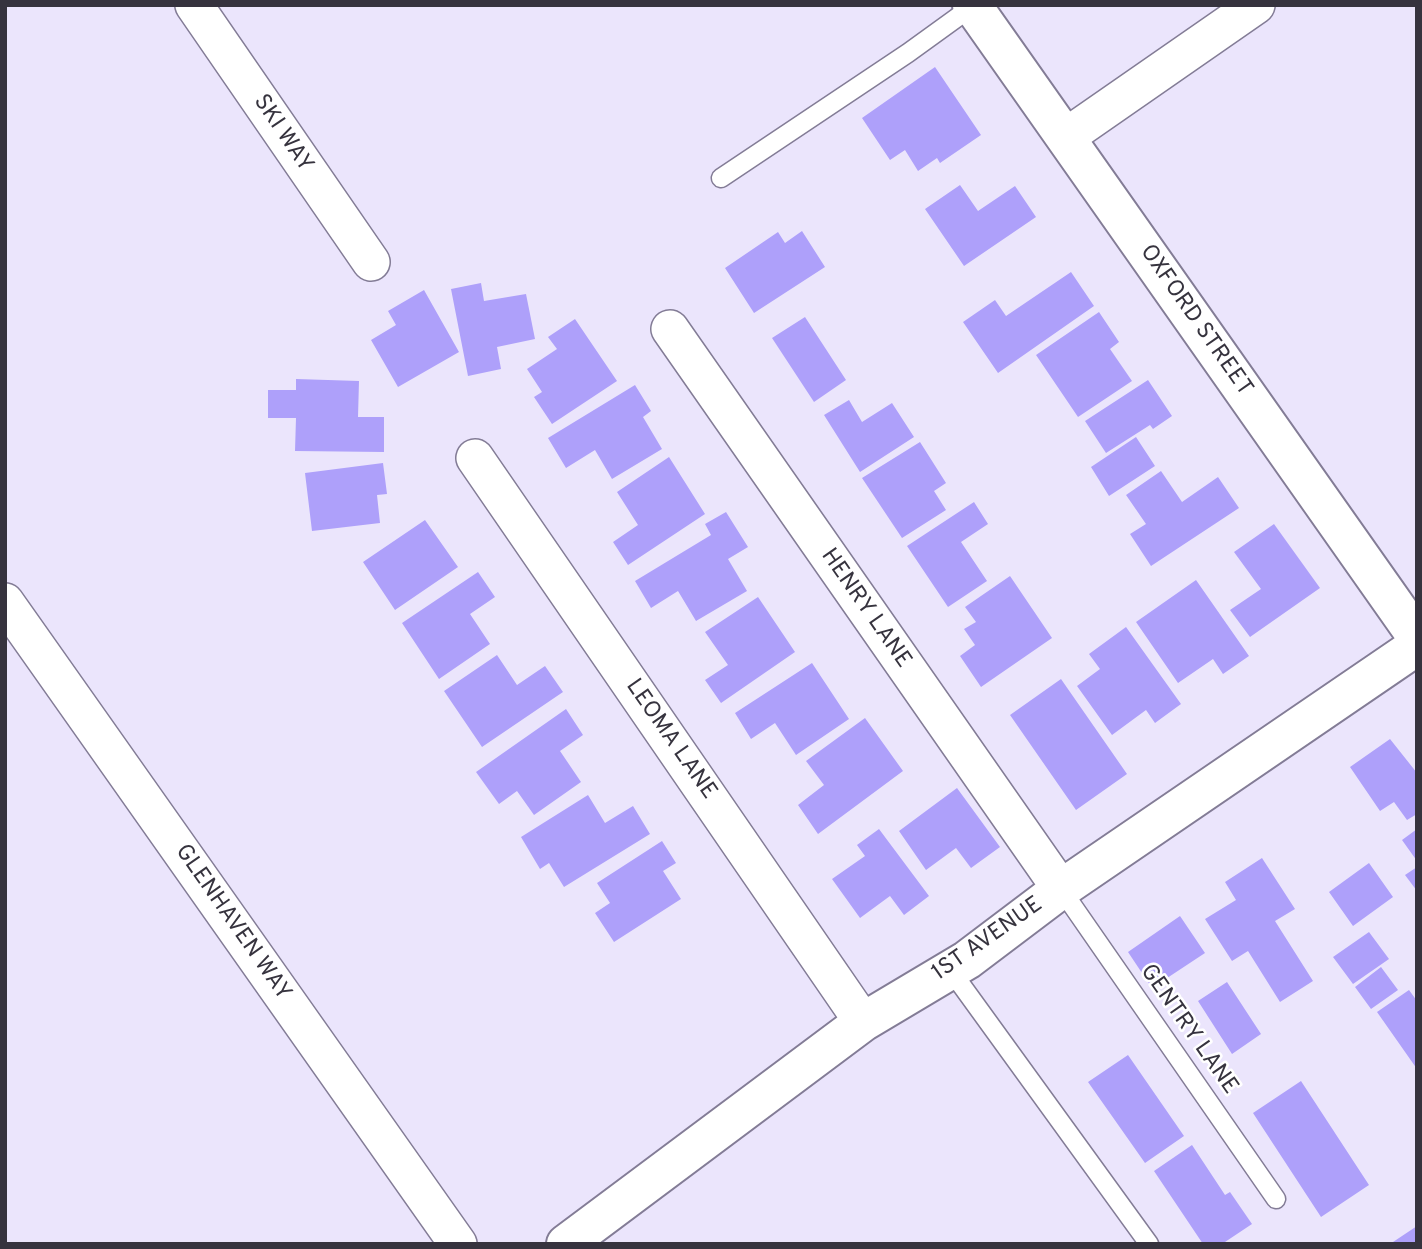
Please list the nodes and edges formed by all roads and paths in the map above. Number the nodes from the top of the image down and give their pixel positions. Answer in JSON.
{"nodes":[{"id":1,"x":194,"y":5,"type":"edge"},
{"id":2,"x":1256,"y":5,"type":"edge"},
{"id":3,"x":972,"y":6,"type":"edge"},
{"id":4,"x":1066,"y":138,"type":"junction"},
{"id":5,"x":721,"y":178,"type":"dead end"},
{"id":6,"x":371,"y":262,"type":"dead end"},
{"id":7,"x":670,"y":329,"type":"dead end"},
{"id":8,"x":475,"y":458,"type":"dead end"},
{"id":9,"x":5,"y":602,"type":"edge"},
{"id":10,"x":1417,"y":637,"type":"edge"},
{"id":11,"x":1417,"y":646,"type":"edge"},
{"id":12,"x":1061,"y":889,"type":"junction"},
{"id":13,"x":949,"y":968,"type":"junction"},
{"id":14,"x":863,"y":1022,"type":"junction"},
{"id":15,"x":1276,"y":1199,"type":"dead end"},
{"id":16,"x":458,"y":1244,"type":"edge"},
{"id":17,"x":566,"y":1244,"type":"edge"},
{"id":18,"x":1149,"y":1244,"type":"edge"}],
"edges":[{"from":1,"to":6,"type":"street","name":"SKI WAY"},
{"from":2,"to":4,"type":"street"},
{"from":3,"to":4,"type":"street","name":"OXFORD STREET"},
{"from":3,"to":5,"type":"lane"},
{"from":4,"to":10,"type":"street","name":"OXFORD STREET"},
{"from":7,"to":12,"type":"street","name":"HENRY LANE"},
{"from":8,"to":14,"type":"street","name":"LEOMA LANE"},
{"from":9,"to":16,"type":"street","name":"GLENHAVEN WAY"},
{"from":11,"to":12,"type":"street","name":"1ST AVENUE"},
{"from":12,"to":13,"type":"street","name":"1ST AVENUE"},
{"from":12,"to":15,"type":"lane","name":"GENTRY LANE"},
{"from":13,"to":14,"type":"street","name":"1ST AVENUE"},
{"from":13,"to":18,"type":"lane"},
{"from":14,"to":17,"type":"street","name":"1ST AVENUE"}]}
